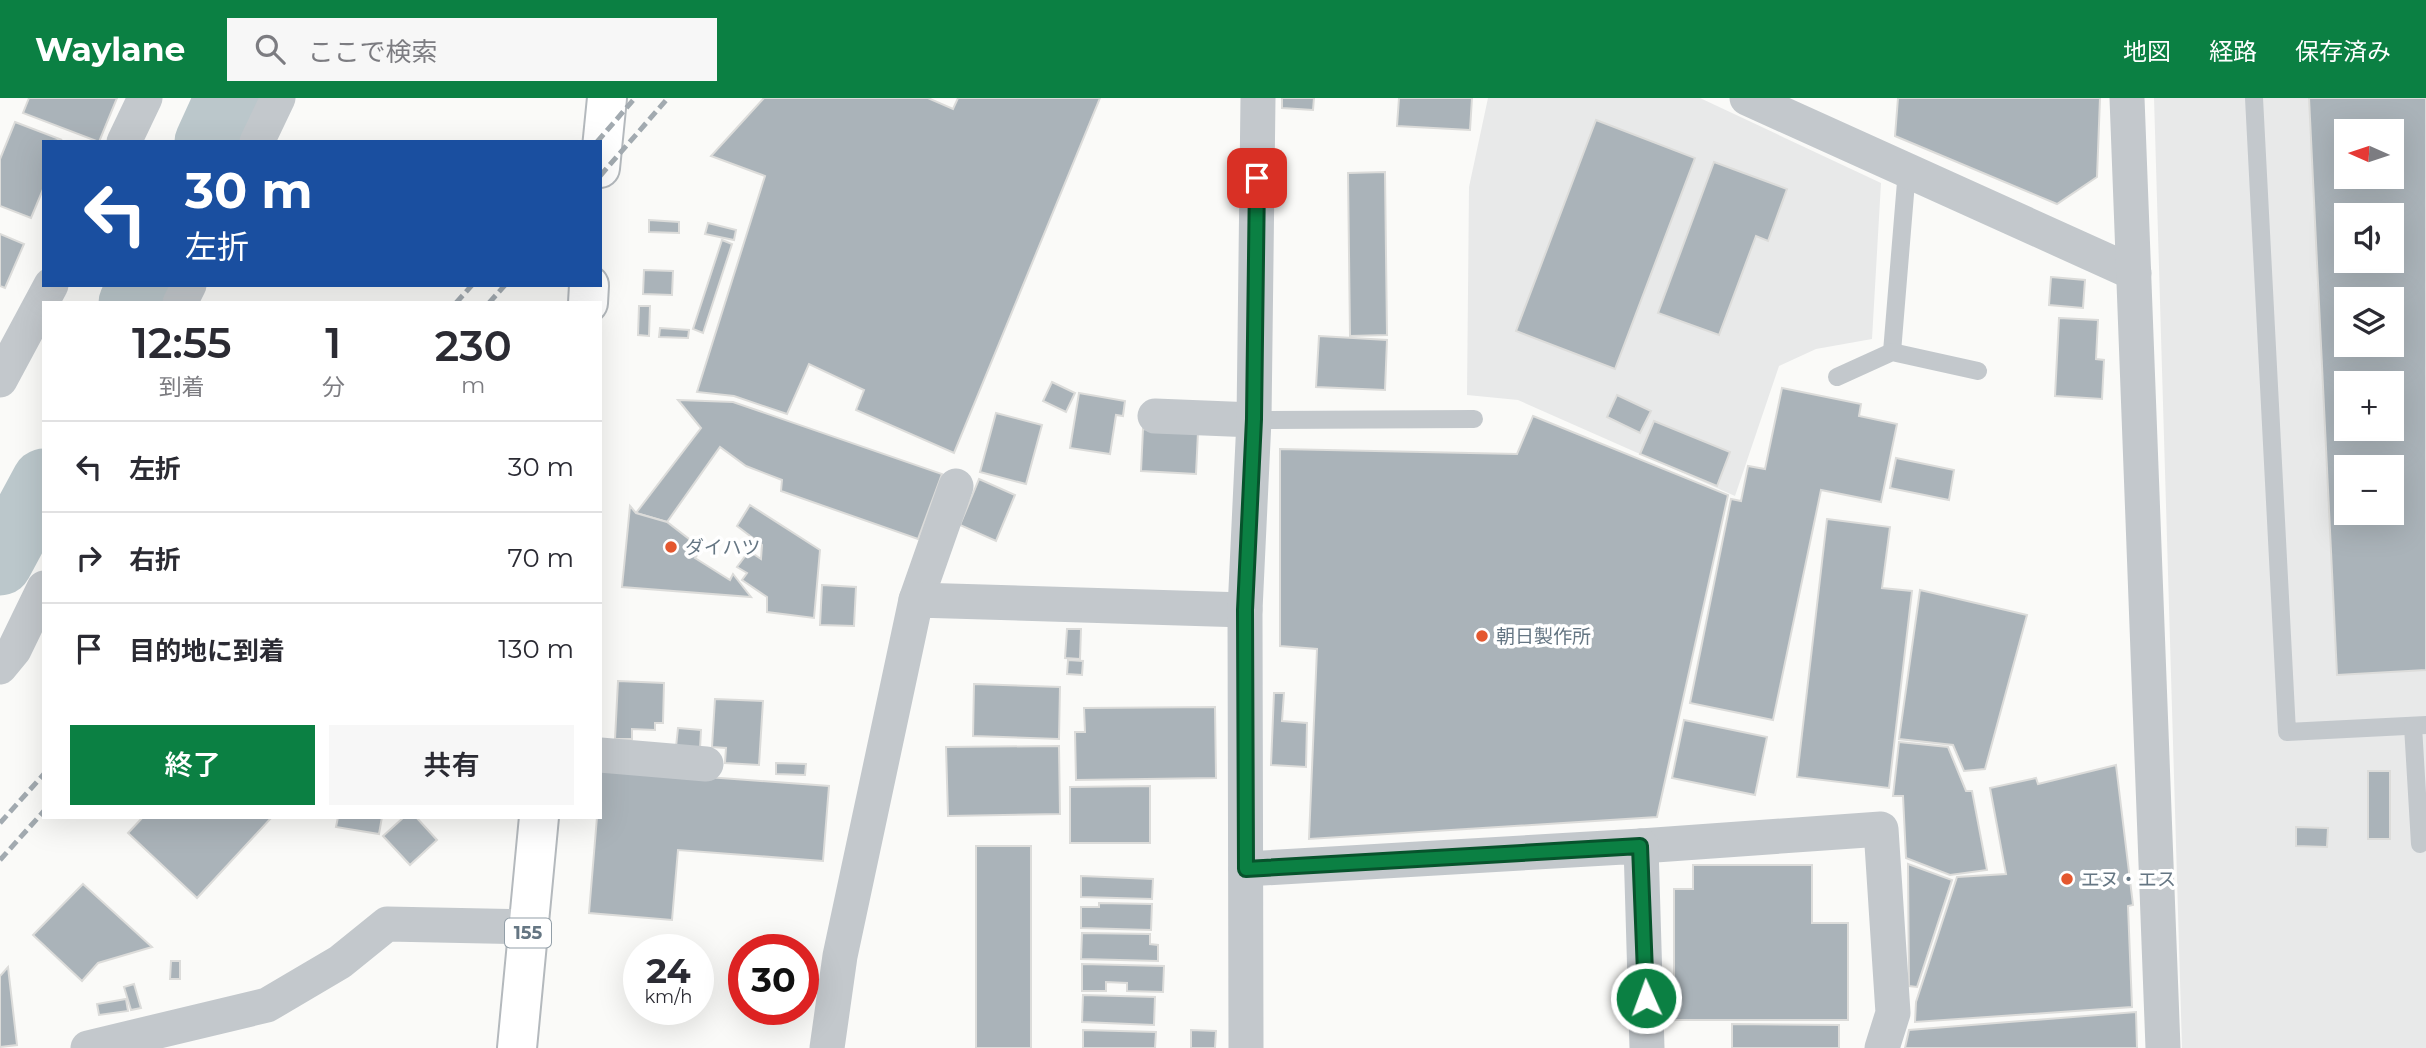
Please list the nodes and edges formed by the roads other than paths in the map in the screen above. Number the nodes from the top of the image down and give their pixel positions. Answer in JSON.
{"nodes":[{"id":1,"x":145,"y":98,"type":"edge"},
{"id":2,"x":278,"y":98,"type":"edge"},
{"id":3,"x":607,"y":98,"type":"edge"},
{"id":4,"x":1258,"y":98,"type":"edge"},
{"id":5,"x":1747,"y":98,"type":"edge"},
{"id":6,"x":2127,"y":98,"type":"edge"},
{"id":7,"x":2254,"y":98,"type":"edge"},
{"id":8,"x":125,"y":140,"type":"edge"},
{"id":9,"x":258,"y":140,"type":"edge"},
{"id":10,"x":602,"y":147,"type":"edge"},
{"id":11,"x":1907,"y":170,"type":"junction"},
{"id":12,"x":2134,"y":273,"type":"junction"},
{"id":13,"x":42,"y":302,"type":"edge"},
{"id":14,"x":1892,"y":352,"type":"junction"},
{"id":15,"x":1978,"y":371,"type":"dead end"},
{"id":16,"x":1837,"y":377,"type":"dead end"},
{"id":17,"x":0,"y":380,"type":"edge"},
{"id":18,"x":1156,"y":416,"type":"dead end"},
{"id":19,"x":1254,"y":419,"type":"junction"},
{"id":20,"x":1474,"y":419,"type":"dead end"},
{"id":21,"x":956,"y":486,"type":"dead end"},
{"id":22,"x":42,"y":592,"type":"edge"},
{"id":23,"x":916,"y":600,"type":"junction"},
{"id":24,"x":1245,"y":610,"type":"junction"},
{"id":25,"x":0,"y":667,"type":"edge"},
{"id":26,"x":2419,"y":725,"type":"edge"},
{"id":27,"x":602,"y":755,"type":"edge"},
{"id":28,"x":706,"y":764,"type":"dead end"},
{"id":29,"x":540,"y":819,"type":"edge"},
{"id":30,"x":2420,"y":844,"type":"dead end"},
{"id":31,"x":1640,"y":846,"type":"junction"},
{"id":32,"x":1246,"y":869,"type":"junction"},
{"id":33,"x":529,"y":927,"type":"junction"},
{"id":34,"x":88,"y":1048,"type":"edge"},
{"id":35,"x":517,"y":1048,"type":"edge"},
{"id":36,"x":827,"y":1048,"type":"edge"},
{"id":37,"x":1246,"y":1048,"type":"edge"},
{"id":38,"x":1647,"y":1048,"type":"edge"},
{"id":39,"x":1882,"y":1048,"type":"edge"},
{"id":40,"x":2162,"y":1048,"type":"edge"}],
"edges":[{"from":1,"to":8,"type":"street"},
{"from":2,"to":9,"type":"street"},
{"from":3,"to":10,"type":"highway"},
{"from":4,"to":19,"type":"street"},
{"from":5,"to":11,"type":"street"},
{"from":6,"to":12,"type":"street"},
{"from":7,"to":26,"type":"lane"},
{"from":11,"to":12,"type":"street"},
{"from":11,"to":14,"type":"lane"},
{"from":12,"to":40,"type":"street"},
{"from":13,"to":17,"type":"street"},
{"from":14,"to":15,"type":"lane"},
{"from":14,"to":16,"type":"lane"},
{"from":18,"to":19,"type":"street"},
{"from":19,"to":20,"type":"lane"},
{"from":19,"to":24,"type":"street"},
{"from":21,"to":23,"type":"street"},
{"from":22,"to":25,"type":"street"},
{"from":23,"to":24,"type":"street"},
{"from":23,"to":36,"type":"street"},
{"from":24,"to":32,"type":"street"},
{"from":26,"to":30,"type":"lane"},
{"from":27,"to":28,"type":"street"},
{"from":29,"to":33,"type":"highway","number":"155"},
{"from":31,"to":32,"type":"street"},
{"from":31,"to":38,"type":"street"},
{"from":31,"to":39,"type":"street"},
{"from":32,"to":37,"type":"street"},
{"from":33,"to":34,"type":"street"},
{"from":33,"to":35,"type":"highway","number":"155"}]}
